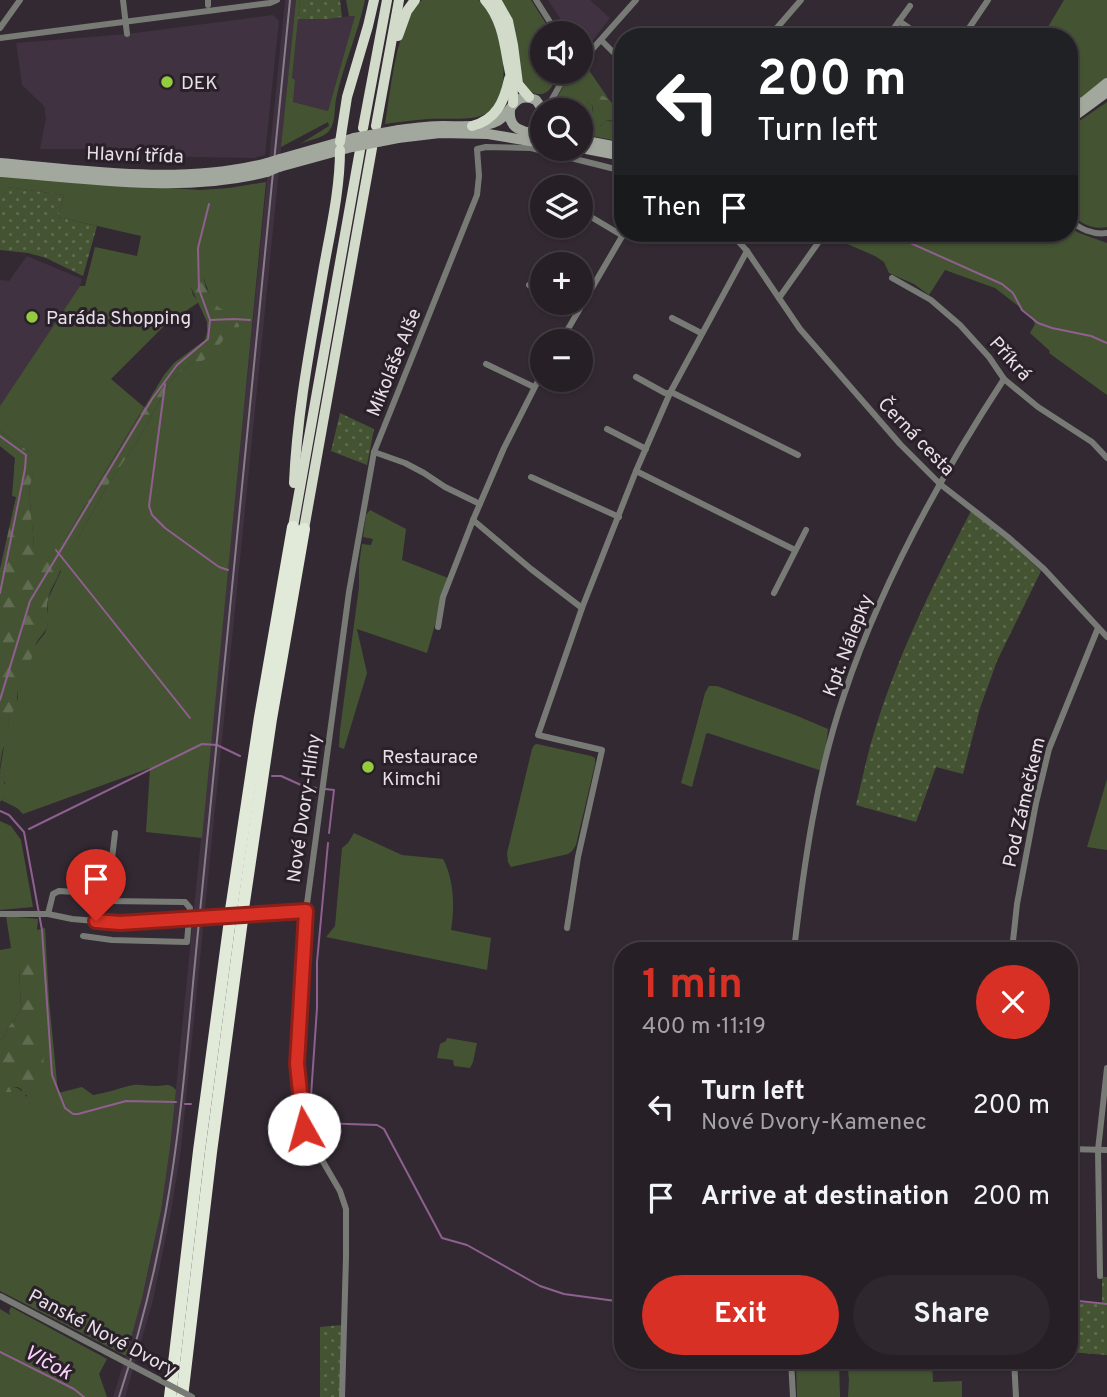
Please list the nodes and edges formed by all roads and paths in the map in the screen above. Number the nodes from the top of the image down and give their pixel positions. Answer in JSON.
{"nodes":[{"id":1,"x":20,"y":0,"type":"edge"},
{"id":2,"x":123,"y":0,"type":"edge"},
{"id":3,"x":277,"y":0,"type":"edge"},
{"id":4,"x":373,"y":0,"type":"edge"},
{"id":5,"x":387,"y":0,"type":"edge"},
{"id":6,"x":399,"y":0,"type":"edge"},
{"id":7,"x":415,"y":0,"type":"edge"},
{"id":8,"x":485,"y":0,"type":"edge"},
{"id":9,"x":496,"y":0,"type":"edge"},
{"id":10,"x":536,"y":0,"type":"edge"},
{"id":11,"x":636,"y":0,"type":"edge"},
{"id":12,"x":801,"y":0,"type":"edge"},
{"id":13,"x":988,"y":0,"type":"edge"},
{"id":14,"x":910,"y":6,"type":"dead end"},
{"id":15,"x":549,"y":21,"type":"edge"},
{"id":16,"x":899,"y":21,"type":"junction"},
{"id":17,"x":125,"y":23,"type":"junction"},
{"id":18,"x":0,"y":28,"type":"edge"},
{"id":19,"x":778,"y":28,"type":"edge"},
{"id":20,"x":894,"y":28,"type":"edge"},
{"id":21,"x":909,"y":28,"type":"edge"},
{"id":22,"x":969,"y":28,"type":"edge"},
{"id":23,"x":127,"y":34,"type":"dead end"},
{"id":24,"x":0,"y":38,"type":"edge"},
{"id":25,"x":601,"y":40,"type":"junction"},
{"id":26,"x":593,"y":49,"type":"edge"},
{"id":27,"x":614,"y":53,"type":"edge"},
{"id":28,"x":509,"y":65,"type":"junction"},
{"id":29,"x":1107,"y":83,"type":"edge"},
{"id":30,"x":559,"y":84,"type":"edge"},
{"id":31,"x":383,"y":85,"type":"junction"},
{"id":32,"x":557,"y":90,"type":"junction"},
{"id":33,"x":1107,"y":92,"type":"edge"},
{"id":34,"x":530,"y":98,"type":"edge"},
{"id":35,"x":533,"y":98,"type":"edge"},
{"id":36,"x":546,"y":98,"type":"edge"},
{"id":37,"x":552,"y":98,"type":"edge"},
{"id":38,"x":1078,"y":105,"type":"edge"},
{"id":39,"x":512,"y":107,"type":"junction"},
{"id":40,"x":1078,"y":113,"type":"edge"},
{"id":41,"x":472,"y":125,"type":"junction"},
{"id":42,"x":376,"y":126,"type":"dead end"},
{"id":43,"x":515,"y":127,"type":"junction"},
{"id":44,"x":363,"y":128,"type":"dead end"},
{"id":45,"x":529,"y":131,"type":"edge"},
{"id":46,"x":398,"y":134,"type":"junction"},
{"id":47,"x":488,"y":134,"type":"junction"},
{"id":48,"x":530,"y":141,"type":"edge"},
{"id":49,"x":593,"y":142,"type":"edge"},
{"id":50,"x":355,"y":145,"type":"junction"},
{"id":51,"x":340,"y":146,"type":"junction"},
{"id":52,"x":614,"y":146,"type":"edge"},
{"id":53,"x":372,"y":148,"type":"dead end"},
{"id":54,"x":593,"y":150,"type":"edge"},
{"id":55,"x":614,"y":154,"type":"edge"},
{"id":56,"x":0,"y":163,"type":"edge"},
{"id":57,"x":267,"y":167,"type":"junction"},
{"id":58,"x":614,"y":169,"type":"edge"},
{"id":59,"x":0,"y":172,"type":"edge"},
{"id":60,"x":593,"y":217,"type":"edge"},
{"id":61,"x":1078,"y":226,"type":"edge"},
{"id":62,"x":614,"y":229,"type":"edge"},
{"id":63,"x":1107,"y":233,"type":"edge"},
{"id":64,"x":619,"y":242,"type":"edge"},
{"id":65,"x":739,"y":242,"type":"edge"},
{"id":66,"x":819,"y":242,"type":"edge"},
{"id":67,"x":747,"y":251,"type":"junction"},
{"id":68,"x":892,"y":278,"type":"dead end"},
{"id":69,"x":593,"y":287,"type":"edge"},
{"id":70,"x":779,"y":298,"type":"junction"},
{"id":71,"x":672,"y":318,"type":"dead end"},
{"id":72,"x":701,"y":333,"type":"junction"},
{"id":73,"x":486,"y":364,"type":"dead end"},
{"id":74,"x":636,"y":377,"type":"dead end"},
{"id":75,"x":1004,"y":379,"type":"junction"},
{"id":76,"x":530,"y":385,"type":"edge"},
{"id":77,"x":532,"y":392,"type":"edge"},
{"id":78,"x":670,"y":393,"type":"junction"},
{"id":79,"x":607,"y":429,"type":"dead end"},
{"id":80,"x":646,"y":449,"type":"junction"},
{"id":81,"x":374,"y":452,"type":"junction"},
{"id":82,"x":798,"y":455,"type":"dead end"},
{"id":83,"x":1107,"y":458,"type":"edge"},
{"id":84,"x":636,"y":471,"type":"junction"},
{"id":85,"x":531,"y":477,"type":"dead end"},
{"id":86,"x":940,"y":484,"type":"junction"},
{"id":87,"x":480,"y":504,"type":"junction"},
{"id":88,"x":619,"y":517,"type":"junction"},
{"id":89,"x":473,"y":520,"type":"junction"},
{"id":90,"x":298,"y":528,"type":"junction"},
{"id":91,"x":806,"y":530,"type":"dead end"},
{"id":92,"x":795,"y":550,"type":"junction"},
{"id":93,"x":349,"y":592,"type":"joint"},
{"id":94,"x":774,"y":593,"type":"dead end"},
{"id":95,"x":582,"y":608,"type":"junction"},
{"id":96,"x":439,"y":627,"type":"dead end"},
{"id":97,"x":1098,"y":628,"type":"junction"},
{"id":98,"x":1107,"y":637,"type":"edge"},
{"id":99,"x":115,"y":834,"type":"dead end"},
{"id":100,"x":107,"y":901,"type":"junction"},
{"id":101,"x":306,"y":911,"type":"junction"},
{"id":102,"x":0,"y":914,"type":"edge"},
{"id":103,"x":46,"y":914,"type":"junction"},
{"id":104,"x":236,"y":915,"type":"junction"},
{"id":105,"x":567,"y":929,"type":"dead end"},
{"id":106,"x":83,"y":936,"type":"dead end"},
{"id":107,"x":795,"y":942,"type":"edge"},
{"id":108,"x":1013,"y":942,"type":"edge"},
{"id":109,"x":1107,"y":1068,"type":"edge"},
{"id":110,"x":1078,"y":1149,"type":"edge"},
{"id":111,"x":1098,"y":1150,"type":"junction"},
{"id":112,"x":1107,"y":1150,"type":"edge"},
{"id":113,"x":1100,"y":1276,"type":"dead end"},
{"id":114,"x":0,"y":1296,"type":"edge"},
{"id":115,"x":791,"y":1369,"type":"edge"},
{"id":116,"x":1014,"y":1369,"type":"edge"},
{"id":117,"x":170,"y":1397,"type":"edge"},
{"id":118,"x":182,"y":1397,"type":"edge"},
{"id":119,"x":192,"y":1397,"type":"edge"},
{"id":120,"x":342,"y":1397,"type":"edge"},
{"id":121,"x":793,"y":1397,"type":"edge"},
{"id":122,"x":1016,"y":1397,"type":"edge"}],
"edges":[{"from":1,"to":18,"type":"street"},
{"from":2,"to":17,"type":"street"},
{"from":3,"to":17,"type":"street"},
{"from":4,"to":51,"type":"highway"},
{"from":5,"to":44,"type":"highway"},
{"from":6,"to":31,"type":"highway"},
{"from":7,"to":31,"type":"highway"},
{"from":8,"to":28,"type":"highway"},
{"from":9,"to":35,"type":"highway"},
{"from":10,"to":15,"type":"street"},
{"from":11,"to":25,"type":"street"},
{"from":12,"to":19,"type":"street"},
{"from":13,"to":22,"type":"street"},
{"from":14,"to":16,"type":"street"},
{"from":16,"to":20,"type":"street"},
{"from":16,"to":21,"type":"street"},
{"from":17,"to":23,"type":"street"},
{"from":17,"to":24,"type":"street"},
{"from":25,"to":26,"type":"street"},
{"from":25,"to":27,"type":"street"},
{"from":28,"to":39,"type":"highway"},
{"from":28,"to":41,"type":"highway"},
{"from":29,"to":38,"type":"main road"},
{"from":30,"to":32,"type":"street"},
{"from":31,"to":42,"type":"highway"},
{"from":32,"to":36,"type":"street"},
{"from":32,"to":37,"type":"street"},
{"from":33,"to":40,"type":"main road"},
{"from":34,"to":39,"type":"main road"},
{"from":39,"to":41,"type":"main road"},
{"from":39,"to":43,"type":"main road"},
{"from":41,"to":46,"type":"main road"},
{"from":43,"to":45,"type":"main road"},
{"from":43,"to":47,"type":"main road"},
{"from":46,"to":47,"type":"main road"},
{"from":46,"to":50,"type":"main road","bridge":true},
{"from":47,"to":48,"type":"main road"},
{"from":49,"to":52,"type":"main road"},
{"from":50,"to":51,"type":"main road"},
{"from":50,"to":90,"type":"highway"},
{"from":51,"to":57,"type":"main road","bridge":true},
{"from":51,"to":90,"type":"highway"},
{"from":53,"to":90,"type":"highway"},
{"from":54,"to":55,"type":"main road"},
{"from":56,"to":57,"type":"main road","name":"Hlavní třída"},
{"from":57,"to":59,"type":"main road","name":"Hlavní třída"},
{"from":58,"to":81,"type":"street","name":"Mikoláše Alše"},
{"from":60,"to":62,"type":"street"},
{"from":61,"to":63,"type":"street"},
{"from":64,"to":69,"type":"street"},
{"from":65,"to":67,"type":"street","name":"Černá cesta"},
{"from":66,"to":70,"type":"street"},
{"from":67,"to":70,"type":"street","name":"Černá cesta"},
{"from":67,"to":72,"type":"street"},
{"from":68,"to":75,"type":"street","name":"Příkrá"},
{"from":70,"to":86,"type":"street","name":"Černá cesta"},
{"from":71,"to":72,"type":"street"},
{"from":72,"to":78,"type":"street"},
{"from":73,"to":76,"type":"street"},
{"from":74,"to":78,"type":"street"},
{"from":75,"to":83,"type":"street","name":"Příkrá"},
{"from":75,"to":86,"type":"street","name":"Kpt. Nálepky"},
{"from":77,"to":87,"type":"street"},
{"from":78,"to":80,"type":"street"},
{"from":78,"to":82,"type":"street"},
{"from":79,"to":80,"type":"street"},
{"from":80,"to":84,"type":"street"},
{"from":81,"to":87,"type":"street"},
{"from":81,"to":93,"type":"street","name":"Mikoláše Alše"},
{"from":84,"to":88,"type":"street"},
{"from":84,"to":92,"type":"street"},
{"from":85,"to":88,"type":"street"},
{"from":86,"to":97,"type":"street","name":"Černá cesta"},
{"from":86,"to":107,"type":"street","name":"Kpt. Nálepky"},
{"from":87,"to":89,"type":"street"},
{"from":88,"to":95,"type":"street"},
{"from":89,"to":95,"type":"street"},
{"from":89,"to":96,"type":"street"},
{"from":90,"to":104,"type":"highway"},
{"from":91,"to":92,"type":"street"},
{"from":92,"to":94,"type":"street"},
{"from":93,"to":101,"type":"street","name":"Nové Dvory-Hlíny"},
{"from":95,"to":105,"type":"street"},
{"from":97,"to":98,"type":"street","name":"Černá cesta"},
{"from":97,"to":108,"type":"street","name":"Pod Zámečkem"},
{"from":99,"to":100,"type":"street"},
{"from":100,"to":103,"type":"street"},
{"from":100,"to":106,"type":"street"},
{"from":101,"to":103,"type":"street","bridge":true},
{"from":101,"to":120,"type":"street","name":"Nové Dvory-Hlíny"},
{"from":102,"to":103,"type":"street"},
{"from":104,"to":117,"type":"highway"},
{"from":104,"to":118,"type":"highway"},
{"from":109,"to":111,"type":"street"},
{"from":110,"to":111,"type":"street"},
{"from":111,"to":112,"type":"street"},
{"from":111,"to":113,"type":"street"},
{"from":114,"to":119,"type":"street","name":"Panské Nové Dvory","bridge":true},
{"from":115,"to":121,"type":"street"},
{"from":116,"to":122,"type":"street"}]}
